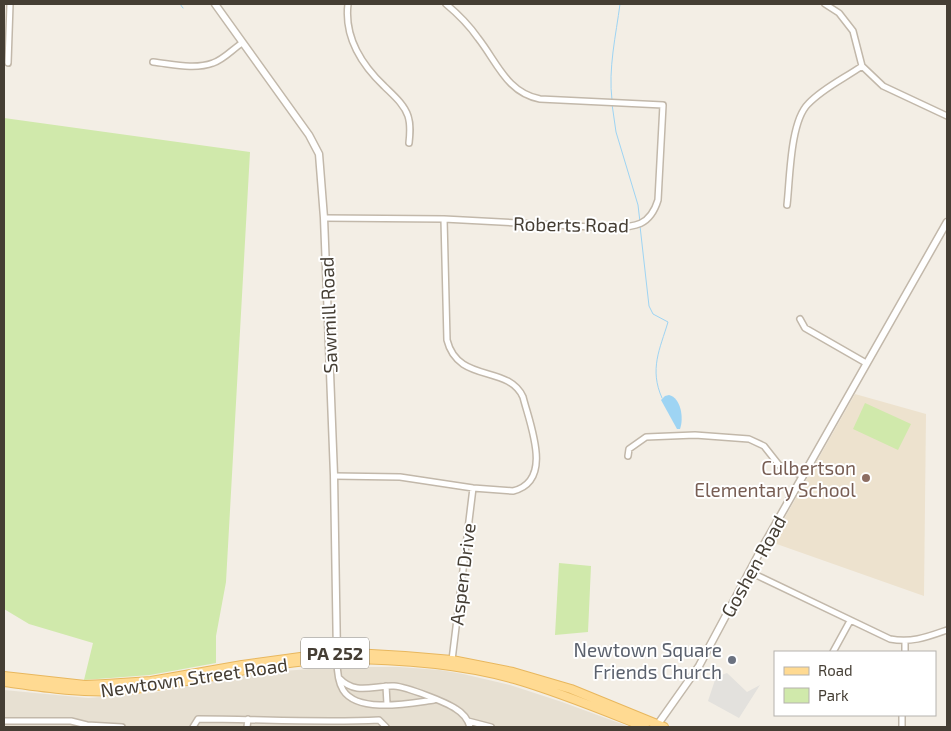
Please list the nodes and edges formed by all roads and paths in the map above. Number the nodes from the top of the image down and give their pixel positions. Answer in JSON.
{"nodes":[{"id":1,"x":10,"y":4,"type":"edge"},
{"id":2,"x":214,"y":4,"type":"edge"},
{"id":3,"x":348,"y":4,"type":"edge"},
{"id":4,"x":446,"y":4,"type":"edge"},
{"id":5,"x":825,"y":4,"type":"edge"},
{"id":6,"x":242,"y":42,"type":"junction"},
{"id":7,"x":153,"y":62,"type":"dead end"},
{"id":8,"x":8,"y":63,"type":"dead end"},
{"id":9,"x":862,"y":66,"type":"junction"},
{"id":10,"x":947,"y":116,"type":"edge"},
{"id":11,"x":409,"y":143,"type":"dead end"},
{"id":12,"x":787,"y":205,"type":"dead end"},
{"id":13,"x":324,"y":218,"type":"junction"},
{"id":14,"x":444,"y":219,"type":"junction"},
{"id":15,"x":947,"y":222,"type":"edge"},
{"id":16,"x":800,"y":319,"type":"dead end"},
{"id":17,"x":866,"y":363,"type":"junction"},
{"id":18,"x":628,"y":456,"type":"dead end"},
{"id":19,"x":334,"y":476,"type":"junction"},
{"id":20,"x":803,"y":476,"type":"junction"},
{"id":21,"x":473,"y":488,"type":"junction"},
{"id":22,"x":750,"y":572,"type":"junction"},
{"id":23,"x":850,"y":621,"type":"junction"},
{"id":24,"x":947,"y":630,"type":"edge"},
{"id":25,"x":905,"y":642,"type":"junction"},
{"id":26,"x":834,"y":651,"type":"edge"},
{"id":27,"x":905,"y":651,"type":"edge"},
{"id":28,"x":337,"y":656,"type":"junction"},
{"id":29,"x":452,"y":660,"type":"junction"},
{"id":30,"x":4,"y":676,"type":"edge"},
{"id":31,"x":339,"y":678,"type":"junction"},
{"id":32,"x":4,"y":682,"type":"edge"},
{"id":33,"x":552,"y":683,"type":"junction"},
{"id":34,"x":386,"y":686,"type":"junction"},
{"id":35,"x":551,"y":692,"type":"junction"},
{"id":36,"x":436,"y":700,"type":"junction"},
{"id":37,"x":387,"y":704,"type":"junction"},
{"id":38,"x":248,"y":719,"type":"junction"},
{"id":39,"x":4,"y":721,"type":"edge"},
{"id":40,"x":312,"y":721,"type":"junction"},
{"id":41,"x":468,"y":721,"type":"junction"},
{"id":42,"x":661,"y":726,"type":"edge"},
{"id":43,"x":122,"y":727,"type":"edge"},
{"id":44,"x":193,"y":727,"type":"edge"},
{"id":45,"x":248,"y":727,"type":"edge"},
{"id":46,"x":312,"y":727,"type":"edge"},
{"id":47,"x":386,"y":727,"type":"edge"},
{"id":48,"x":470,"y":727,"type":"edge"},
{"id":49,"x":491,"y":727,"type":"edge"},
{"id":50,"x":645,"y":727,"type":"edge"}],
"edges":[{"from":1,"to":8,"type":"street"},
{"from":2,"to":6,"type":"street","name":"Sawmill Road"},
{"from":3,"to":11,"type":"street"},
{"from":4,"to":14,"type":"street","name":"Roberts Road"},
{"from":5,"to":9,"type":"street"},
{"from":6,"to":7,"type":"street"},
{"from":6,"to":13,"type":"street","name":"Sawmill Road"},
{"from":9,"to":10,"type":"street"},
{"from":9,"to":12,"type":"street"},
{"from":13,"to":14,"type":"street","name":"Roberts Road"},
{"from":13,"to":19,"type":"street","name":"Sawmill Road"},
{"from":14,"to":21,"type":"street"},
{"from":15,"to":17,"type":"street","name":"Goshen Road"},
{"from":16,"to":17,"type":"street"},
{"from":17,"to":20,"type":"street","name":"Goshen Road"},
{"from":18,"to":20,"type":"street"},
{"from":19,"to":21,"type":"street"},
{"from":19,"to":28,"type":"street","name":"Sawmill Road"},
{"from":20,"to":22,"type":"street","name":"Goshen Road"},
{"from":21,"to":29,"type":"street","name":"Aspen Drive"},
{"from":22,"to":23,"type":"street"},
{"from":22,"to":42,"type":"street","name":"Goshen Road"},
{"from":23,"to":25,"type":"street"},
{"from":23,"to":26,"type":"street"},
{"from":24,"to":25,"type":"street"},
{"from":25,"to":27,"type":"street"},
{"from":28,"to":29,"type":"main road","name":"Newtown Street Road","number":"PA 252"},
{"from":28,"to":30,"type":"main road","name":"Newtown Street Road","number":"PA 252"},
{"from":28,"to":31,"type":"street"},
{"from":28,"to":32,"type":"main road","name":"Newtown Street Road","number":"PA 252"},
{"from":28,"to":35,"type":"main road","name":"Newtown Street Road","number":"PA 252"},
{"from":29,"to":33,"type":"main road","name":"Newtown Street Road","number":"PA 252"},
{"from":31,"to":34,"type":"street"},
{"from":31,"to":37,"type":"street"},
{"from":33,"to":35,"type":"main road"},
{"from":33,"to":42,"type":"main road","name":"Newtown Street Road","number":"PA 252"},
{"from":34,"to":36,"type":"street"},
{"from":34,"to":37,"type":"street"},
{"from":35,"to":50,"type":"main road","name":"Newtown Street Road","number":"PA 252"},
{"from":36,"to":37,"type":"street"},
{"from":36,"to":41,"type":"street"},
{"from":38,"to":40,"type":"street"},
{"from":38,"to":44,"type":"street"},
{"from":38,"to":45,"type":"street"},
{"from":39,"to":43,"type":"street"},
{"from":40,"to":46,"type":"street"},
{"from":40,"to":47,"type":"street"},
{"from":41,"to":48,"type":"street"},
{"from":41,"to":49,"type":"street"}]}
